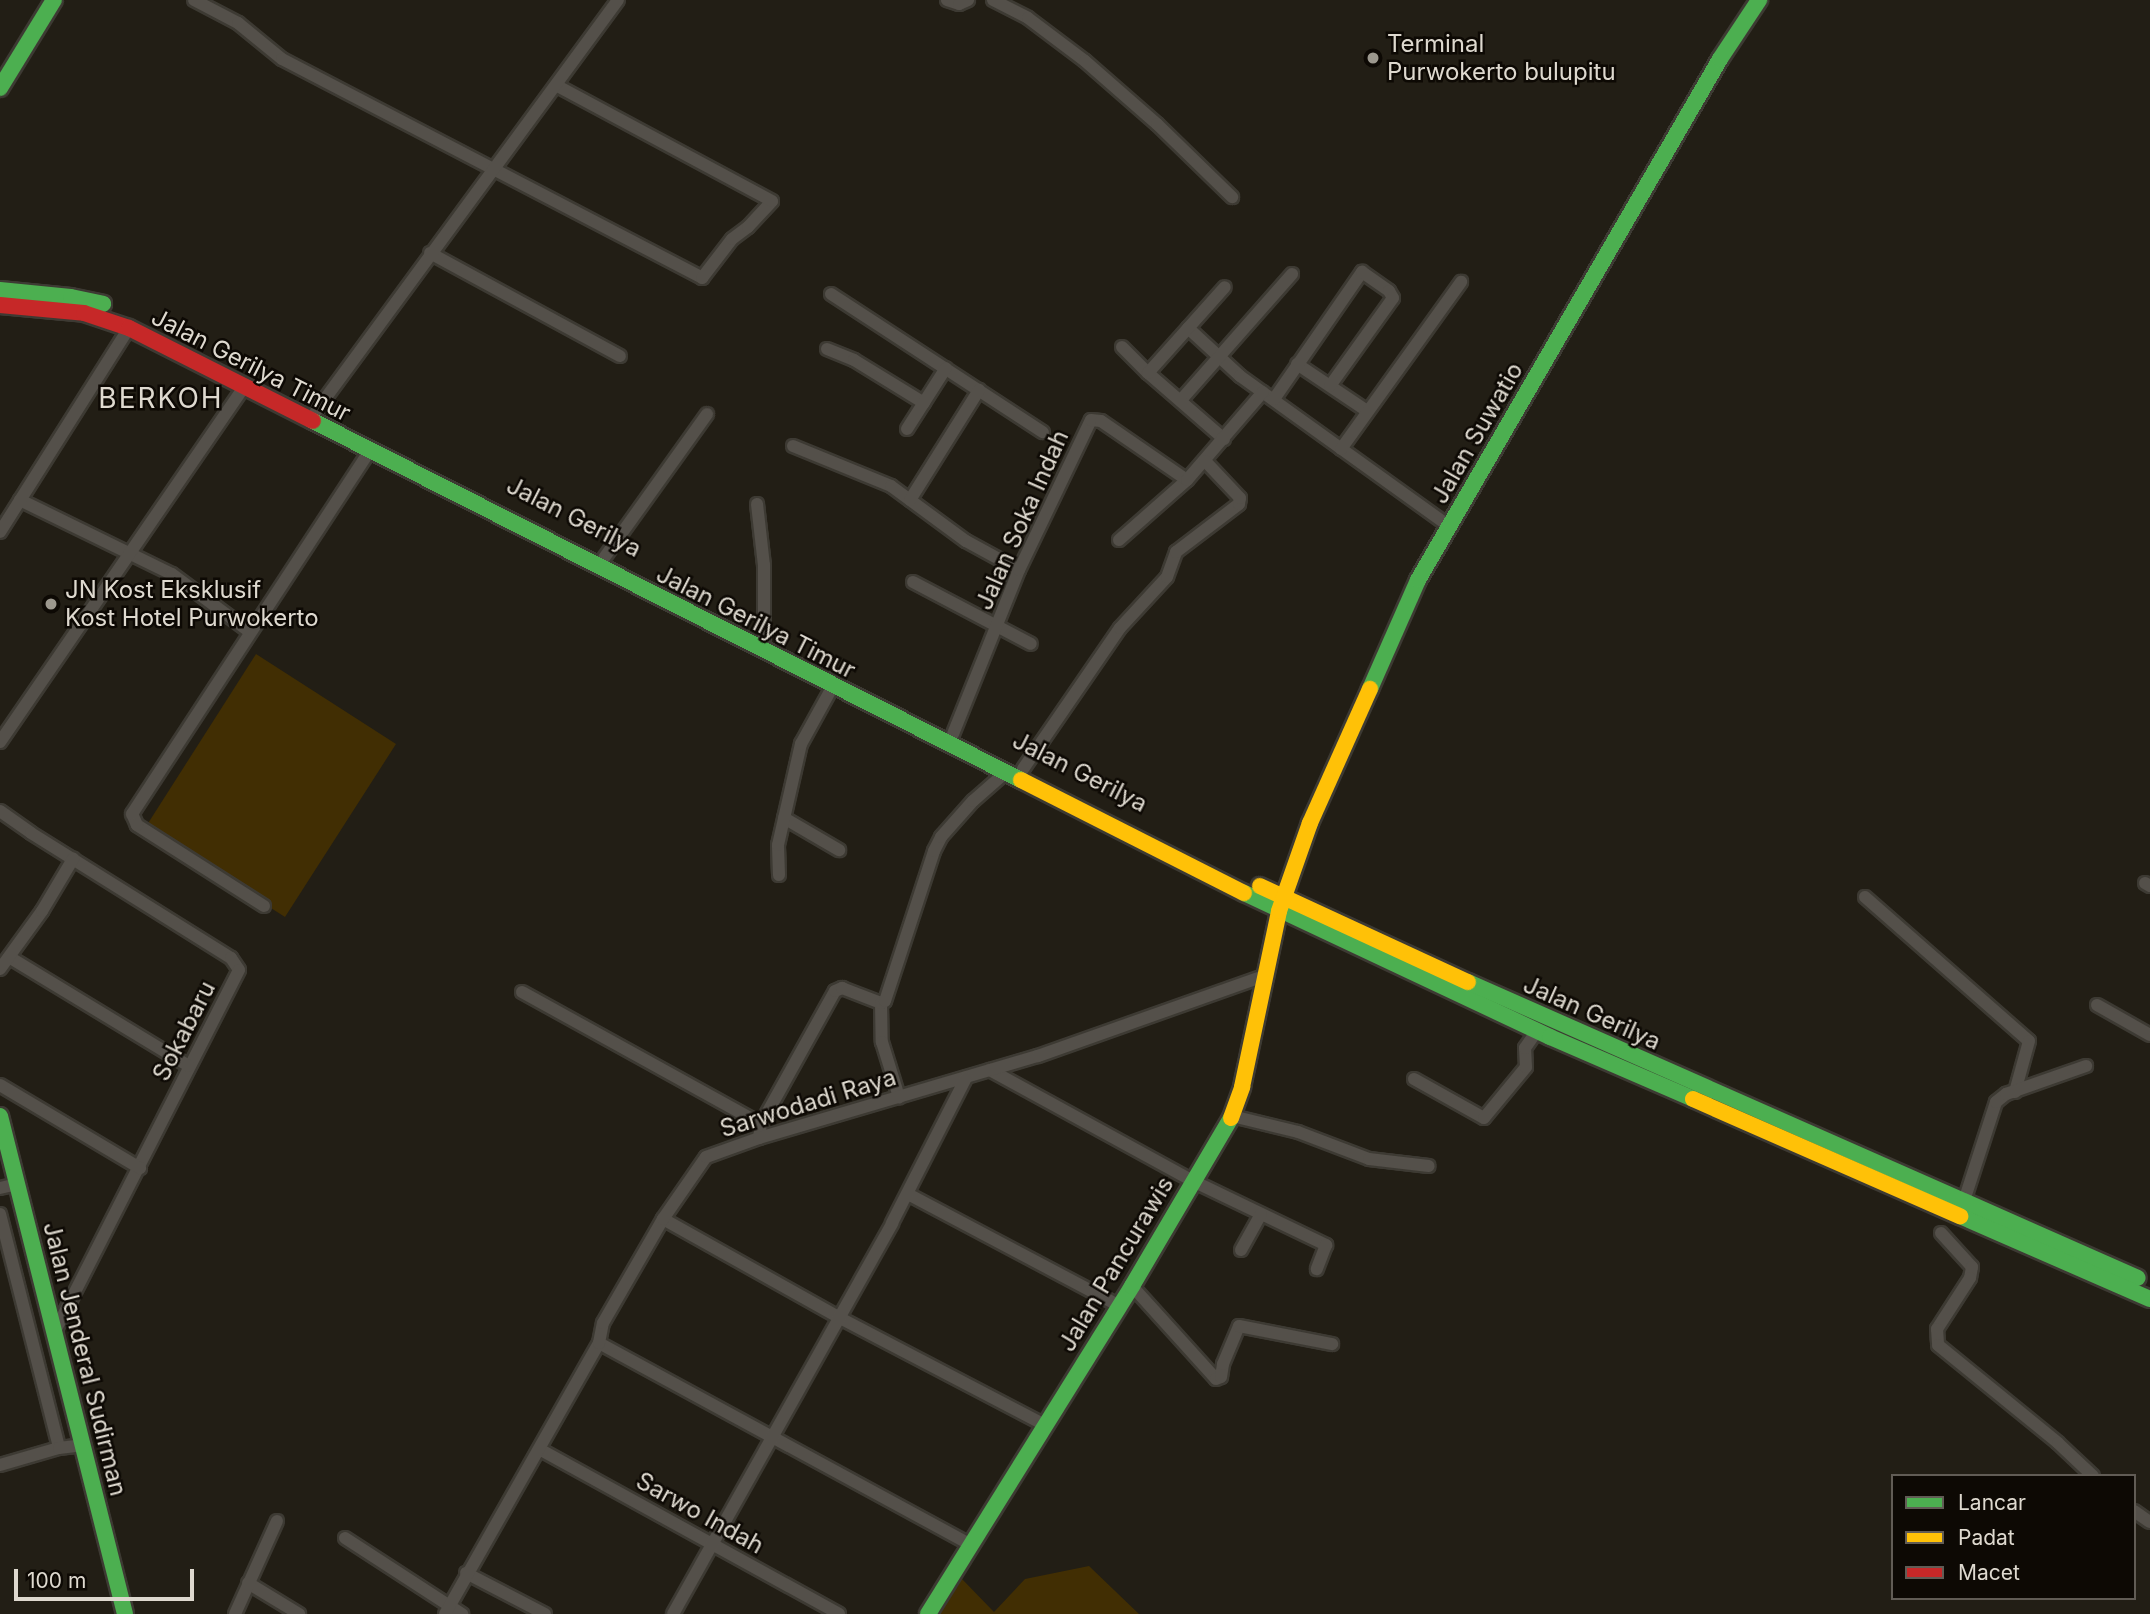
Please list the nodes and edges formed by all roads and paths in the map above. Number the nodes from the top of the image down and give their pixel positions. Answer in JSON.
{"nodes":[{"id":1,"x":54,"y":0,"type":"edge"},
{"id":2,"x":194,"y":0,"type":"edge"},
{"id":3,"x":618,"y":0,"type":"edge"},
{"id":4,"x":947,"y":0,"type":"edge"},
{"id":5,"x":968,"y":0,"type":"edge"},
{"id":6,"x":993,"y":0,"type":"edge"},
{"id":7,"x":1759,"y":0,"type":"edge"},
{"id":8,"x":556,"y":85,"type":"junction"},
{"id":9,"x":0,"y":88,"type":"edge"},
{"id":10,"x":493,"y":169,"type":"junction"},
{"id":11,"x":1232,"y":197,"type":"dead end"},
{"id":12,"x":430,"y":253,"type":"junction"},
{"id":13,"x":1292,"y":274,"type":"dead end"},
{"id":14,"x":1461,"y":282,"type":"dead end"},
{"id":15,"x":1225,"y":288,"type":"dead end"},
{"id":16,"x":0,"y":290,"type":"edge"},
{"id":17,"x":831,"y":294,"type":"dead end"},
{"id":18,"x":0,"y":305,"type":"edge"},
{"id":19,"x":129,"y":328,"type":"junction"},
{"id":20,"x":1188,"y":328,"type":"junction"},
{"id":21,"x":1122,"y":347,"type":"dead end"},
{"id":22,"x":185,"y":349,"type":"junction"},
{"id":23,"x":827,"y":349,"type":"dead end"},
{"id":24,"x":620,"y":356,"type":"dead end"},
{"id":25,"x":1219,"y":359,"type":"junction"},
{"id":26,"x":1297,"y":364,"type":"junction"},
{"id":27,"x":946,"y":368,"type":"junction"},
{"id":28,"x":1149,"y":373,"type":"junction"},
{"id":29,"x":1330,"y":386,"type":"junction"},
{"id":30,"x":244,"y":387,"type":"junction"},
{"id":31,"x":979,"y":390,"type":"junction"},
{"id":32,"x":1269,"y":396,"type":"junction"},
{"id":33,"x":1181,"y":400,"type":"junction"},
{"id":34,"x":924,"y":403,"type":"junction"},
{"id":35,"x":316,"y":411,"type":"junction"},
{"id":36,"x":1367,"y":411,"type":"junction"},
{"id":37,"x":707,"y":414,"type":"dead end"},
{"id":38,"x":907,"y":429,"type":"dead end"},
{"id":39,"x":1043,"y":432,"type":"dead end"},
{"id":40,"x":1224,"y":439,"type":"junction"},
{"id":41,"x":793,"y":446,"type":"dead end"},
{"id":42,"x":1341,"y":449,"type":"junction"},
{"id":43,"x":369,"y":452,"type":"junction"},
{"id":44,"x":1205,"y":461,"type":"junction"},
{"id":45,"x":1186,"y":480,"type":"junction"},
{"id":46,"x":20,"y":500,"type":"junction"},
{"id":47,"x":911,"y":500,"type":"junction"},
{"id":48,"x":757,"y":504,"type":"dead end"},
{"id":49,"x":1449,"y":526,"type":"junction"},
{"id":50,"x":0,"y":532,"type":"edge"},
{"id":51,"x":1119,"y":540,"type":"dead end"},
{"id":52,"x":132,"y":553,"type":"junction"},
{"id":53,"x":604,"y":558,"type":"junction"},
{"id":54,"x":1019,"y":570,"type":"junction"},
{"id":55,"x":913,"y":582,"type":"dead end"},
{"id":56,"x":998,"y":625,"type":"junction"},
{"id":57,"x":250,"y":632,"type":"junction"},
{"id":58,"x":764,"y":639,"type":"junction"},
{"id":59,"x":1031,"y":644,"type":"dead end"},
{"id":60,"x":811,"y":669,"type":"junction"},
{"id":61,"x":833,"y":686,"type":"junction"},
{"id":62,"x":953,"y":734,"type":"junction"},
{"id":63,"x":0,"y":742,"type":"edge"},
{"id":64,"x":1023,"y":769,"type":"junction"},
{"id":65,"x":1006,"y":772,"type":"junction"},
{"id":66,"x":0,"y":811,"type":"edge"},
{"id":67,"x":784,"y":818,"type":"junction"},
{"id":68,"x":839,"y":850,"type":"dead end"},
{"id":69,"x":73,"y":859,"type":"junction"},
{"id":70,"x":779,"y":876,"type":"dead end"},
{"id":71,"x":1865,"y":897,"type":"dead end"},
{"id":72,"x":1257,"y":900,"type":"joint"},
{"id":73,"x":1282,"y":904,"type":"junction"},
{"id":74,"x":264,"y":906,"type":"dead end"},
{"id":75,"x":9,"y":957,"type":"junction"},
{"id":76,"x":0,"y":969,"type":"edge"},
{"id":77,"x":1264,"y":976,"type":"junction"},
{"id":78,"x":1458,"y":986,"type":"junction"},
{"id":79,"x":522,"y":992,"type":"dead end"},
{"id":80,"x":881,"y":1003,"type":"junction"},
{"id":81,"x":2097,"y":1005,"type":"dead end"},
{"id":82,"x":1537,"y":1031,"type":"junction"},
{"id":83,"x":2150,"y":1035,"type":"edge"},
{"id":84,"x":189,"y":1066,"type":"junction"},
{"id":85,"x":2086,"y":1066,"type":"dead end"},
{"id":86,"x":1639,"y":1067,"type":"junction"},
{"id":87,"x":990,"y":1070,"type":"junction"},
{"id":88,"x":966,"y":1078,"type":"junction"},
{"id":89,"x":1414,"y":1079,"type":"dead end"},
{"id":90,"x":0,"y":1086,"type":"edge"},
{"id":91,"x":2015,"y":1092,"type":"junction"},
{"id":92,"x":899,"y":1097,"type":"junction"},
{"id":93,"x":0,"y":1116,"type":"edge"},
{"id":94,"x":1232,"y":1116,"type":"junction"},
{"id":95,"x":761,"y":1124,"type":"junction"},
{"id":96,"x":3,"y":1138,"type":"edge"},
{"id":97,"x":759,"y":1138,"type":"junction"},
{"id":98,"x":1429,"y":1166,"type":"dead end"},
{"id":99,"x":140,"y":1168,"type":"junction"},
{"id":100,"x":1193,"y":1181,"type":"junction"},
{"id":101,"x":17,"y":1184,"type":"junction"},
{"id":102,"x":0,"y":1188,"type":"edge"},
{"id":103,"x":908,"y":1195,"type":"junction"},
{"id":104,"x":1964,"y":1201,"type":"junction"},
{"id":105,"x":0,"y":1214,"type":"edge"},
{"id":106,"x":1261,"y":1214,"type":"junction"},
{"id":107,"x":663,"y":1219,"type":"junction"},
{"id":108,"x":1999,"y":1225,"type":"junction"},
{"id":109,"x":1941,"y":1233,"type":"dead end"},
{"id":110,"x":30,"y":1234,"type":"junction"},
{"id":111,"x":7,"y":1240,"type":"junction"},
{"id":112,"x":1241,"y":1250,"type":"dead end"},
{"id":113,"x":1317,"y":1269,"type":"dead end"},
{"id":114,"x":2150,"y":1283,"type":"edge"},
{"id":115,"x":1132,"y":1286,"type":"junction"},
{"id":116,"x":2150,"y":1299,"type":"edge"},
{"id":117,"x":1118,"y":1305,"type":"junction"},
{"id":118,"x":840,"y":1318,"type":"junction"},
{"id":119,"x":55,"y":1331,"type":"junction"},
{"id":120,"x":599,"y":1343,"type":"junction"},
{"id":121,"x":1332,"y":1344,"type":"dead end"},
{"id":122,"x":1045,"y":1425,"type":"junction"},
{"id":123,"x":774,"y":1439,"type":"junction"},
{"id":124,"x":82,"y":1445,"type":"junction"},
{"id":125,"x":59,"y":1448,"type":"junction"},
{"id":126,"x":541,"y":1450,"type":"junction"},
{"id":127,"x":0,"y":1465,"type":"edge"},
{"id":128,"x":2091,"y":1474,"type":"edge"},
{"id":129,"x":277,"y":1521,"type":"dead end"},
{"id":130,"x":345,"y":1538,"type":"dead end"},
{"id":131,"x":712,"y":1543,"type":"junction"},
{"id":132,"x":971,"y":1545,"type":"junction"},
{"id":133,"x":466,"y":1573,"type":"junction"},
{"id":134,"x":248,"y":1583,"type":"junction"},
{"id":135,"x":447,"y":1611,"type":"edge"},
{"id":136,"x":125,"y":1614,"type":"edge"},
{"id":137,"x":235,"y":1614,"type":"edge"},
{"id":138,"x":299,"y":1614,"type":"edge"},
{"id":139,"x":462,"y":1614,"type":"edge"},
{"id":140,"x":545,"y":1614,"type":"edge"},
{"id":141,"x":673,"y":1614,"type":"edge"},
{"id":142,"x":839,"y":1614,"type":"edge"},
{"id":143,"x":928,"y":1614,"type":"edge"}],
"edges":[{"from":1,"to":9,"type":"main road"},
{"from":2,"to":10,"type":"street"},
{"from":3,"to":8,"type":"street"},
{"from":4,"to":5,"type":"street"},
{"from":6,"to":11,"type":"street"},
{"from":7,"to":49,"type":"main road","name":"Jalan Suwatio"},
{"from":8,"to":10,"type":"street"},
{"from":8,"to":10,"type":"street"},
{"from":10,"to":12,"type":"street"},
{"from":12,"to":24,"type":"street"},
{"from":12,"to":35,"type":"street"},
{"from":13,"to":25,"type":"street"},
{"from":14,"to":36,"type":"street"},
{"from":15,"to":20,"type":"street"},
{"from":16,"to":22,"type":"main road","name":"Jalan Gerilya"},
{"from":17,"to":27,"type":"street"},
{"from":18,"to":19,"type":"main road","name":"Jalan Gerilya Timur"},
{"from":19,"to":22,"type":"main road","name":"Jalan Gerilya Timur"},
{"from":19,"to":46,"type":"street"},
{"from":20,"to":25,"type":"street"},
{"from":20,"to":28,"type":"street"},
{"from":21,"to":28,"type":"street"},
{"from":22,"to":30,"type":"main road","name":"Jalan Gerilya Timur"},
{"from":22,"to":35,"type":"main road","name":"Jalan Gerilya"},
{"from":23,"to":34,"type":"street"},
{"from":25,"to":32,"type":"street"},
{"from":25,"to":33,"type":"street"},
{"from":26,"to":29,"type":"street"},
{"from":26,"to":29,"type":"street"},
{"from":26,"to":32,"type":"street"},
{"from":27,"to":31,"type":"street"},
{"from":27,"to":34,"type":"street"},
{"from":28,"to":33,"type":"street"},
{"from":29,"to":36,"type":"street"},
{"from":30,"to":43,"type":"main road","name":"Jalan Gerilya Timur"},
{"from":30,"to":52,"type":"street"},
{"from":31,"to":39,"type":"street"},
{"from":31,"to":47,"type":"street"},
{"from":32,"to":40,"type":"street"},
{"from":32,"to":42,"type":"street"},
{"from":33,"to":40,"type":"street"},
{"from":34,"to":38,"type":"street"},
{"from":35,"to":53,"type":"main road","name":"Jalan Gerilya"},
{"from":36,"to":42,"type":"street"},
{"from":37,"to":53,"type":"street"},
{"from":40,"to":44,"type":"street"},
{"from":41,"to":47,"type":"street"},
{"from":42,"to":49,"type":"street"},
{"from":43,"to":57,"type":"street"},
{"from":43,"to":60,"type":"main road","name":"Jalan Gerilya Timur"},
{"from":44,"to":45,"type":"street"},
{"from":44,"to":64,"type":"street"},
{"from":45,"to":51,"type":"street"},
{"from":45,"to":54,"type":"street","name":"Jalan Soka Indah"},
{"from":46,"to":50,"type":"street"},
{"from":46,"to":52,"type":"street"},
{"from":47,"to":54,"type":"street"},
{"from":48,"to":58,"type":"street"},
{"from":49,"to":73,"type":"main road","name":"Jalan Suwatio"},
{"from":52,"to":57,"type":"street"},
{"from":52,"to":63,"type":"street"},
{"from":53,"to":58,"type":"main road","name":"Jalan Gerilya"},
{"from":54,"to":56,"type":"street","name":"Jalan Soka Indah"},
{"from":55,"to":56,"type":"street"},
{"from":56,"to":59,"type":"street"},
{"from":56,"to":62,"type":"street","name":"Jalan Soka Indah"},
{"from":57,"to":74,"type":"street"},
{"from":58,"to":60,"type":"main road","name":"Jalan Gerilya"},
{"from":60,"to":61,"type":"main road","name":"Jalan Gerilya Timur"},
{"from":60,"to":62,"type":"main road","name":"Jalan Gerilya"},
{"from":61,"to":65,"type":"main road","name":"Jalan Gerilya Timur"},
{"from":61,"to":67,"type":"street"},
{"from":62,"to":64,"type":"main road","name":"Jalan Gerilya"},
{"from":64,"to":73,"type":"main road","name":"Jalan Gerilya"},
{"from":65,"to":72,"type":"main road","name":"Jalan Gerilya Timur"},
{"from":65,"to":80,"type":"street"},
{"from":66,"to":69,"type":"street","name":"Sokabaru"},
{"from":67,"to":68,"type":"street"},
{"from":67,"to":70,"type":"street"},
{"from":69,"to":75,"type":"street"},
{"from":69,"to":84,"type":"street","name":"Sokabaru"},
{"from":71,"to":91,"type":"street"},
{"from":72,"to":73,"type":"main road","name":"Jalan Gerilya"},
{"from":73,"to":77,"type":"main road","name":"Jalan Pancurawis"},
{"from":73,"to":78,"type":"main road","name":"Jalan Gerilya"},
{"from":75,"to":76,"type":"street"},
{"from":75,"to":84,"type":"street"},
{"from":77,"to":87,"type":"street","name":"Sarwodadi Raya"},
{"from":77,"to":94,"type":"main road","name":"Jalan Pancurawis"},
{"from":78,"to":82,"type":"main road","name":"Jalan Gerilya"},
{"from":78,"to":86,"type":"main road","name":"Jalan Gerilya"},
{"from":79,"to":95,"type":"street"},
{"from":80,"to":92,"type":"street"},
{"from":80,"to":95,"type":"street"},
{"from":81,"to":83,"type":"street"},
{"from":82,"to":86,"type":"main road","name":"Jalan Gerilya"},
{"from":82,"to":89,"type":"street"},
{"from":84,"to":99,"type":"street","name":"Sokabaru"},
{"from":85,"to":91,"type":"street"},
{"from":86,"to":104,"type":"main road","name":"Jalan Gerilya"},
{"from":86,"to":108,"type":"main road","name":"Jalan Gerilya"},
{"from":87,"to":88,"type":"street","name":"Sarwodadi Raya"},
{"from":87,"to":100,"type":"street"},
{"from":88,"to":92,"type":"street","name":"Sarwodadi Raya"},
{"from":88,"to":103,"type":"street"},
{"from":90,"to":99,"type":"street"},
{"from":91,"to":104,"type":"street"},
{"from":92,"to":97,"type":"street","name":"Sarwodadi Raya"},
{"from":93,"to":96,"type":"main road","name":"Jalan Jenderal Sudirman"},
{"from":94,"to":98,"type":"street"},
{"from":94,"to":100,"type":"main road","name":"Jalan Pancurawis"},
{"from":95,"to":97,"type":"street"},
{"from":96,"to":101,"type":"main road","name":"Jalan Jenderal Sudirman"},
{"from":97,"to":107,"type":"street","name":"Sarwodadi Raya"},
{"from":99,"to":119,"type":"street","name":"Sokabaru"},
{"from":100,"to":106,"type":"street"},
{"from":100,"to":115,"type":"main road","name":"Jalan Pancurawis"},
{"from":101,"to":102,"type":"street"},
{"from":101,"to":110,"type":"main road","name":"Jalan Jenderal Sudirman"},
{"from":103,"to":117,"type":"street"},
{"from":103,"to":118,"type":"street"},
{"from":104,"to":108,"type":"main road","name":"Jalan Gerilya"},
{"from":105,"to":111,"type":"street"},
{"from":106,"to":112,"type":"street"},
{"from":106,"to":113,"type":"street"},
{"from":107,"to":118,"type":"street"},
{"from":107,"to":120,"type":"street","name":"Sarwodadi Raya"},
{"from":108,"to":114,"type":"main road","name":"Jalan Gerilya"},
{"from":108,"to":116,"type":"main road","name":"Jalan Gerilya"},
{"from":109,"to":128,"type":"street"},
{"from":110,"to":111,"type":"street"},
{"from":110,"to":119,"type":"main road","name":"Jalan Jenderal Sudirman"},
{"from":111,"to":125,"type":"street"},
{"from":115,"to":117,"type":"main road","name":"Jalan Pancurawis"},
{"from":115,"to":121,"type":"street"},
{"from":117,"to":122,"type":"main road","name":"Jalan Pancurawis"},
{"from":118,"to":122,"type":"street"},
{"from":118,"to":123,"type":"street"},
{"from":119,"to":124,"type":"main road","name":"Jalan Jenderal Sudirman"},
{"from":120,"to":123,"type":"street"},
{"from":120,"to":126,"type":"street","name":"Sarwodadi Raya"},
{"from":122,"to":132,"type":"main road","name":"Jalan Pancurawis"},
{"from":123,"to":131,"type":"street"},
{"from":123,"to":132,"type":"street"},
{"from":124,"to":125,"type":"street"},
{"from":124,"to":136,"type":"main road","name":"Jalan Jenderal Sudirman"},
{"from":125,"to":127,"type":"street"},
{"from":126,"to":131,"type":"street","name":"Sarwo Indah"},
{"from":126,"to":133,"type":"street","name":"Sarwodadi Raya"},
{"from":129,"to":134,"type":"street"},
{"from":130,"to":135,"type":"street"},
{"from":131,"to":141,"type":"street"},
{"from":131,"to":142,"type":"street","name":"Sarwo Indah"},
{"from":132,"to":143,"type":"main road","name":"Jalan Pancurawis"},
{"from":133,"to":135,"type":"street","name":"Sarwodadi Raya"},
{"from":133,"to":140,"type":"street"},
{"from":134,"to":137,"type":"street"},
{"from":134,"to":138,"type":"street"},
{"from":135,"to":139,"type":"street"}]}
